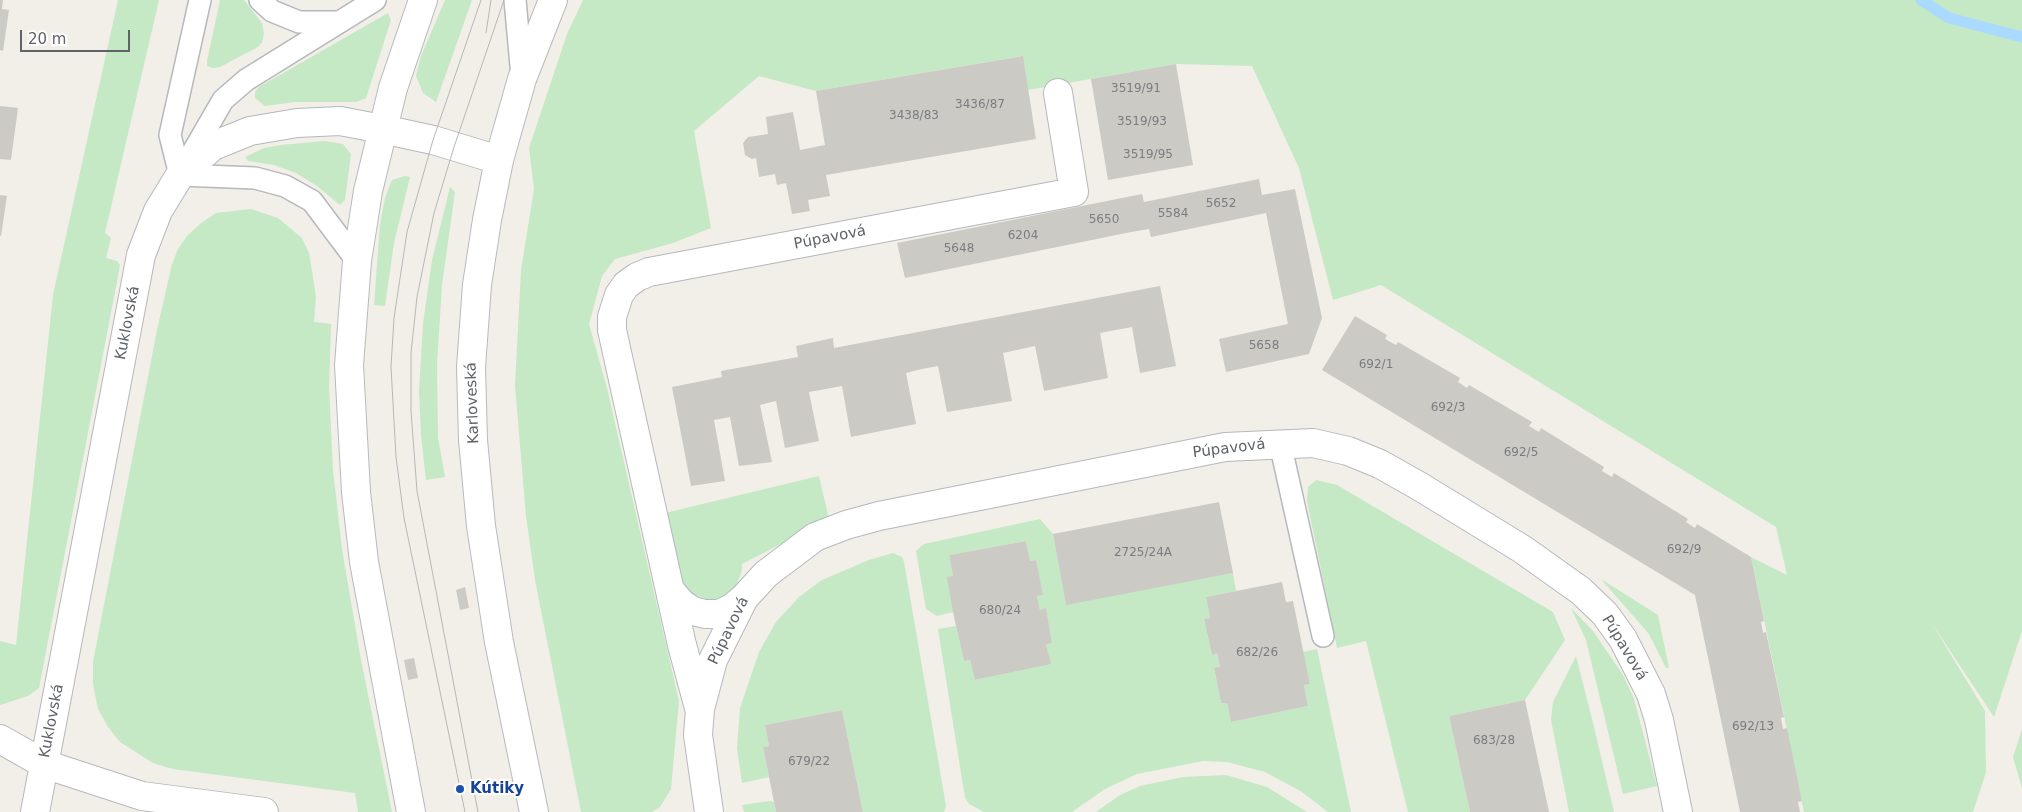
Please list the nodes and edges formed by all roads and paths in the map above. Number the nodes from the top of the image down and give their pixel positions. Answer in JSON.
{"nodes":[{"id":1,"x":200,"y":0,"type":"edge"},
{"id":2,"x":260,"y":0,"type":"edge"},
{"id":3,"x":375,"y":0,"type":"edge"},
{"id":4,"x":423,"y":0,"type":"edge"},
{"id":5,"x":515,"y":0,"type":"edge"},
{"id":6,"x":553,"y":0,"type":"edge"},
{"id":7,"x":339,"y":22,"type":"junction"},
{"id":8,"x":522,"y":79,"type":"junction"},
{"id":9,"x":1058,"y":93,"type":"dead end"},
{"id":10,"x":382,"y":129,"type":"junction"},
{"id":11,"x":499,"y":160,"type":"junction"},
{"id":12,"x":180,"y":174,"type":"junction"},
{"id":13,"x":357,"y":262,"type":"junction"},
{"id":14,"x":1280,"y":443,"type":"junction"},
{"id":15,"x":670,"y":590,"type":"junction"},
{"id":16,"x":744,"y":598,"type":"junction"},
{"id":17,"x":1323,"y":636,"type":"dead end"},
{"id":18,"x":700,"y":710,"type":"junction"},
{"id":19,"x":0,"y":739,"type":"edge"},
{"id":20,"x":44,"y":764,"type":"junction"},
{"id":21,"x":35,"y":812,"type":"edge"},
{"id":22,"x":264,"y":812,"type":"edge"},
{"id":23,"x":411,"y":812,"type":"edge"},
{"id":24,"x":534,"y":812,"type":"edge"},
{"id":25,"x":709,"y":812,"type":"edge"},
{"id":26,"x":1678,"y":812,"type":"edge"}],
"edges":[{"from":1,"to":12,"type":"lane"},
{"from":2,"to":7,"type":"lane"},
{"from":3,"to":7,"type":"lane"},
{"from":4,"to":10,"type":"street"},
{"from":5,"to":8,"type":"lane"},
{"from":6,"to":8,"type":"street","name":"Karloveská"},
{"from":7,"to":12,"type":"lane"},
{"from":8,"to":11,"type":"street","name":"Karloveská"},
{"from":9,"to":15,"type":"street","name":"Púpavová"},
{"from":10,"to":11,"type":"street","name":"Kuklovská"},
{"from":10,"to":12,"type":"street","name":"Kuklovská"},
{"from":10,"to":13,"type":"street"},
{"from":11,"to":24,"type":"street","name":"Karloveská"},
{"from":12,"to":13,"type":"lane"},
{"from":12,"to":20,"type":"street","name":"Kuklovská"},
{"from":13,"to":23,"type":"street"},
{"from":14,"to":16,"type":"street","name":"Púpavová"},
{"from":14,"to":17,"type":"lane"},
{"from":14,"to":26,"type":"street","name":"Púpavová"},
{"from":15,"to":16,"type":"street"},
{"from":15,"to":18,"type":"street","name":"Púpavová"},
{"from":16,"to":18,"type":"street","name":"Púpavová"},
{"from":18,"to":25,"type":"street","name":"Púpavová"},
{"from":19,"to":20,"type":"street"},
{"from":20,"to":21,"type":"street","name":"Kuklovská"},
{"from":20,"to":22,"type":"street"}]}
